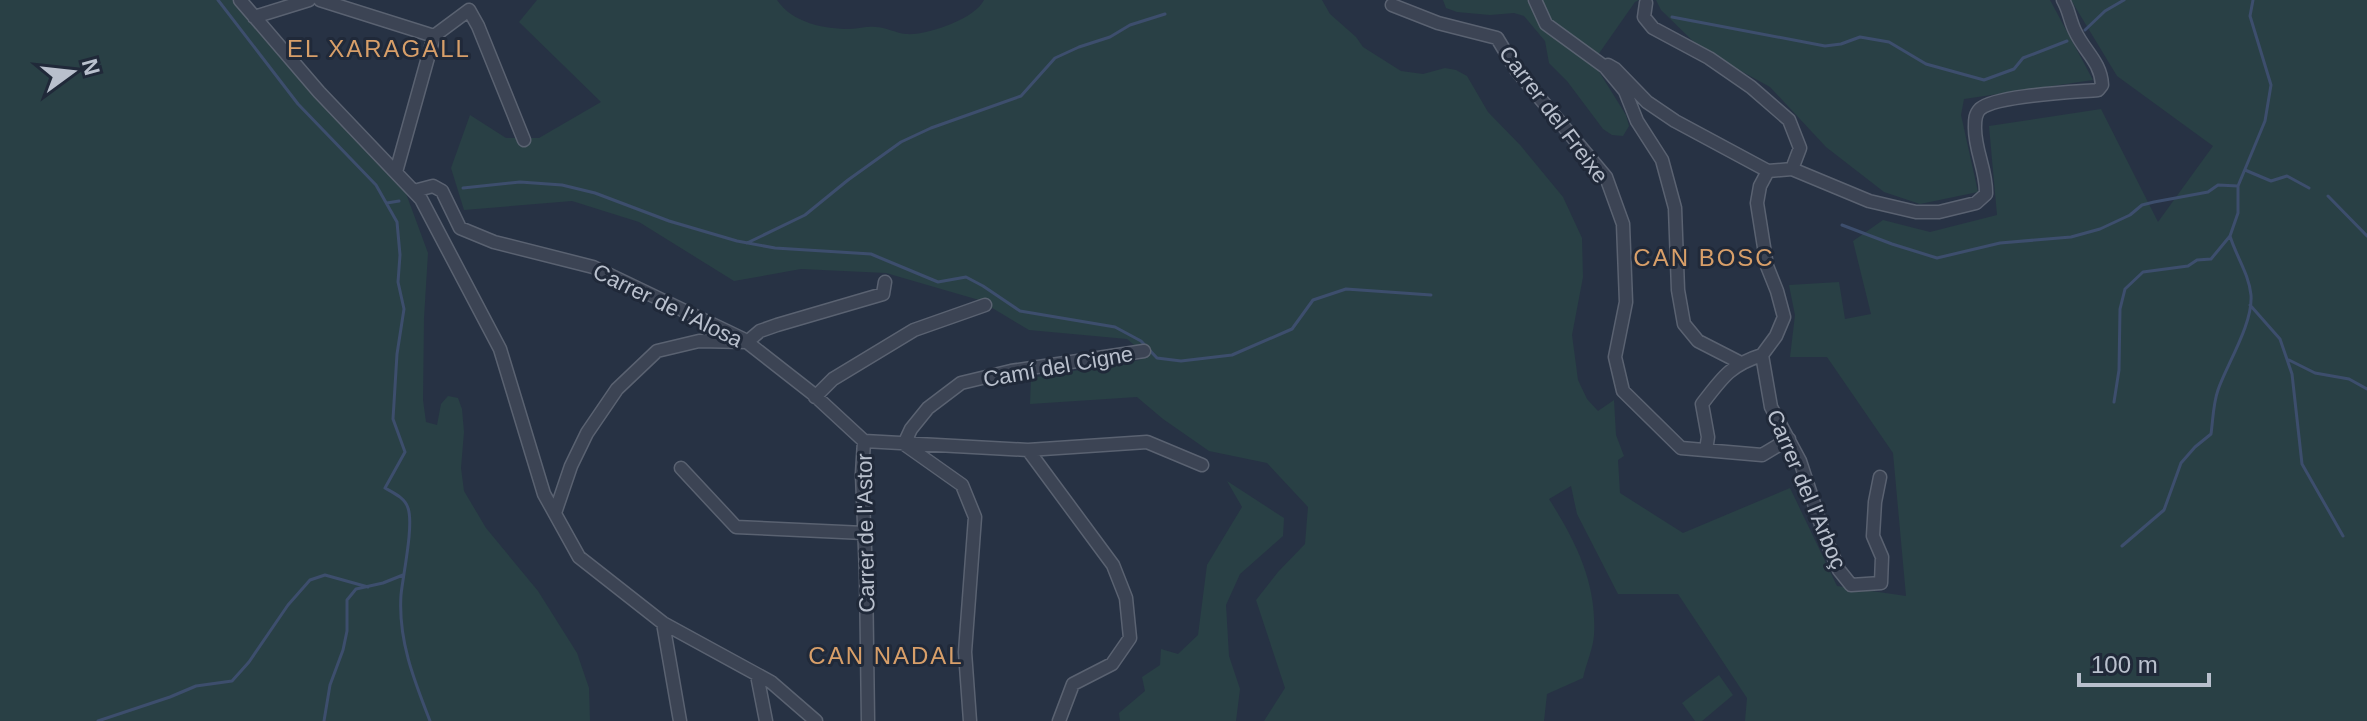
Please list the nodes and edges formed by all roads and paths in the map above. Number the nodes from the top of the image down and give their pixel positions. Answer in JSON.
{"nodes":[{"id":1,"x":240,"y":0,"type":"edge"},
{"id":2,"x":309,"y":0,"type":"edge"},
{"id":3,"x":320,"y":0,"type":"edge"},
{"id":4,"x":1417,"y":0,"type":"edge"},
{"id":5,"x":1535,"y":0,"type":"edge"},
{"id":6,"x":2063,"y":0,"type":"edge"},
{"id":7,"x":1646,"y":3,"type":"dead end"},
{"id":8,"x":1392,"y":5,"type":"dead end"},
{"id":9,"x":1420,"y":16,"type":"junction"},
{"id":10,"x":254,"y":17,"type":"junction"},
{"id":11,"x":434,"y":36,"type":"junction"},
{"id":12,"x":1605,"y":67,"type":"junction"},
{"id":13,"x":524,"y":140,"type":"dead end"},
{"id":14,"x":1792,"y":169,"type":"junction"},
{"id":15,"x":1768,"y":171,"type":"junction"},
{"id":16,"x":396,"y":172,"type":"junction"},
{"id":17,"x":414,"y":191,"type":"junction"},
{"id":18,"x":885,"y":282,"type":"dead end"},
{"id":19,"x":985,"y":305,"type":"dead end"},
{"id":20,"x":747,"y":342,"type":"junction"},
{"id":21,"x":1144,"y":351,"type":"dead end"},
{"id":22,"x":1762,"y":355,"type":"junction"},
{"id":23,"x":1739,"y":362,"type":"junction"},
{"id":24,"x":815,"y":397,"type":"junction"},
{"id":25,"x":1789,"y":439,"type":"junction"},
{"id":26,"x":864,"y":441,"type":"junction"},
{"id":27,"x":904,"y":444,"type":"junction"},
{"id":28,"x":1028,"y":450,"type":"junction"},
{"id":29,"x":1706,"y":450,"type":"junction"},
{"id":30,"x":1202,"y":465,"type":"dead end"},
{"id":31,"x":681,"y":468,"type":"dead end"},
{"id":32,"x":1880,"y":477,"type":"dead end"},
{"id":33,"x":555,"y":513,"type":"junction"},
{"id":34,"x":864,"y":533,"type":"junction"},
{"id":35,"x":663,"y":623,"type":"junction"},
{"id":36,"x":757,"y":675,"type":"junction"},
{"id":37,"x":680,"y":721,"type":"edge"},
{"id":38,"x":766,"y":721,"type":"edge"},
{"id":39,"x":816,"y":721,"type":"edge"},
{"id":40,"x":868,"y":721,"type":"edge"},
{"id":41,"x":970,"y":721,"type":"edge"},
{"id":42,"x":1059,"y":721,"type":"edge"}],
"edges":[{"from":1,"to":10,"type":"street"},
{"from":2,"to":10,"type":"street"},
{"from":3,"to":11,"type":"street"},
{"from":4,"to":9,"type":"street"},
{"from":5,"to":12,"type":"street"},
{"from":6,"to":14,"type":"street"},
{"from":7,"to":14,"type":"street"},
{"from":8,"to":9,"type":"street","name":"Carrer del Freixe"},
{"from":9,"to":29,"type":"street","name":"Carrer del Freixe"},
{"from":10,"to":16,"type":"street"},
{"from":11,"to":13,"type":"street"},
{"from":11,"to":16,"type":"street"},
{"from":12,"to":15,"type":"street"},
{"from":12,"to":23,"type":"street"},
{"from":14,"to":15,"type":"street"},
{"from":15,"to":22,"type":"street"},
{"from":16,"to":17,"type":"street"},
{"from":17,"to":20,"type":"street","name":"Carrer de l'Alosa"},
{"from":17,"to":33,"type":"street"},
{"from":18,"to":20,"type":"street"},
{"from":19,"to":24,"type":"street"},
{"from":20,"to":24,"type":"street","name":"Carrer de l'Alosa"},
{"from":20,"to":33,"type":"street"},
{"from":21,"to":27,"type":"street","name":"Camí del Cigne"},
{"from":22,"to":23,"type":"street"},
{"from":22,"to":25,"type":"street","name":"Carrer del l'Arboç"},
{"from":23,"to":29,"type":"street"},
{"from":24,"to":26,"type":"street","name":"Carrer de l'Alosa"},
{"from":25,"to":29,"type":"street","name":"Carrer del Freixe"},
{"from":25,"to":32,"type":"street","name":"Carrer del l'Arboç"},
{"from":26,"to":27,"type":"street"},
{"from":26,"to":34,"type":"street","name":"Carrer de l'Astor"},
{"from":27,"to":28,"type":"street"},
{"from":27,"to":41,"type":"street"},
{"from":28,"to":30,"type":"street"},
{"from":28,"to":42,"type":"street"},
{"from":31,"to":34,"type":"street"},
{"from":33,"to":35,"type":"street"},
{"from":34,"to":40,"type":"street","name":"Carrer de l'Astor"},
{"from":35,"to":36,"type":"street"},
{"from":35,"to":37,"type":"street"},
{"from":36,"to":38,"type":"street"},
{"from":36,"to":39,"type":"street"}]}
